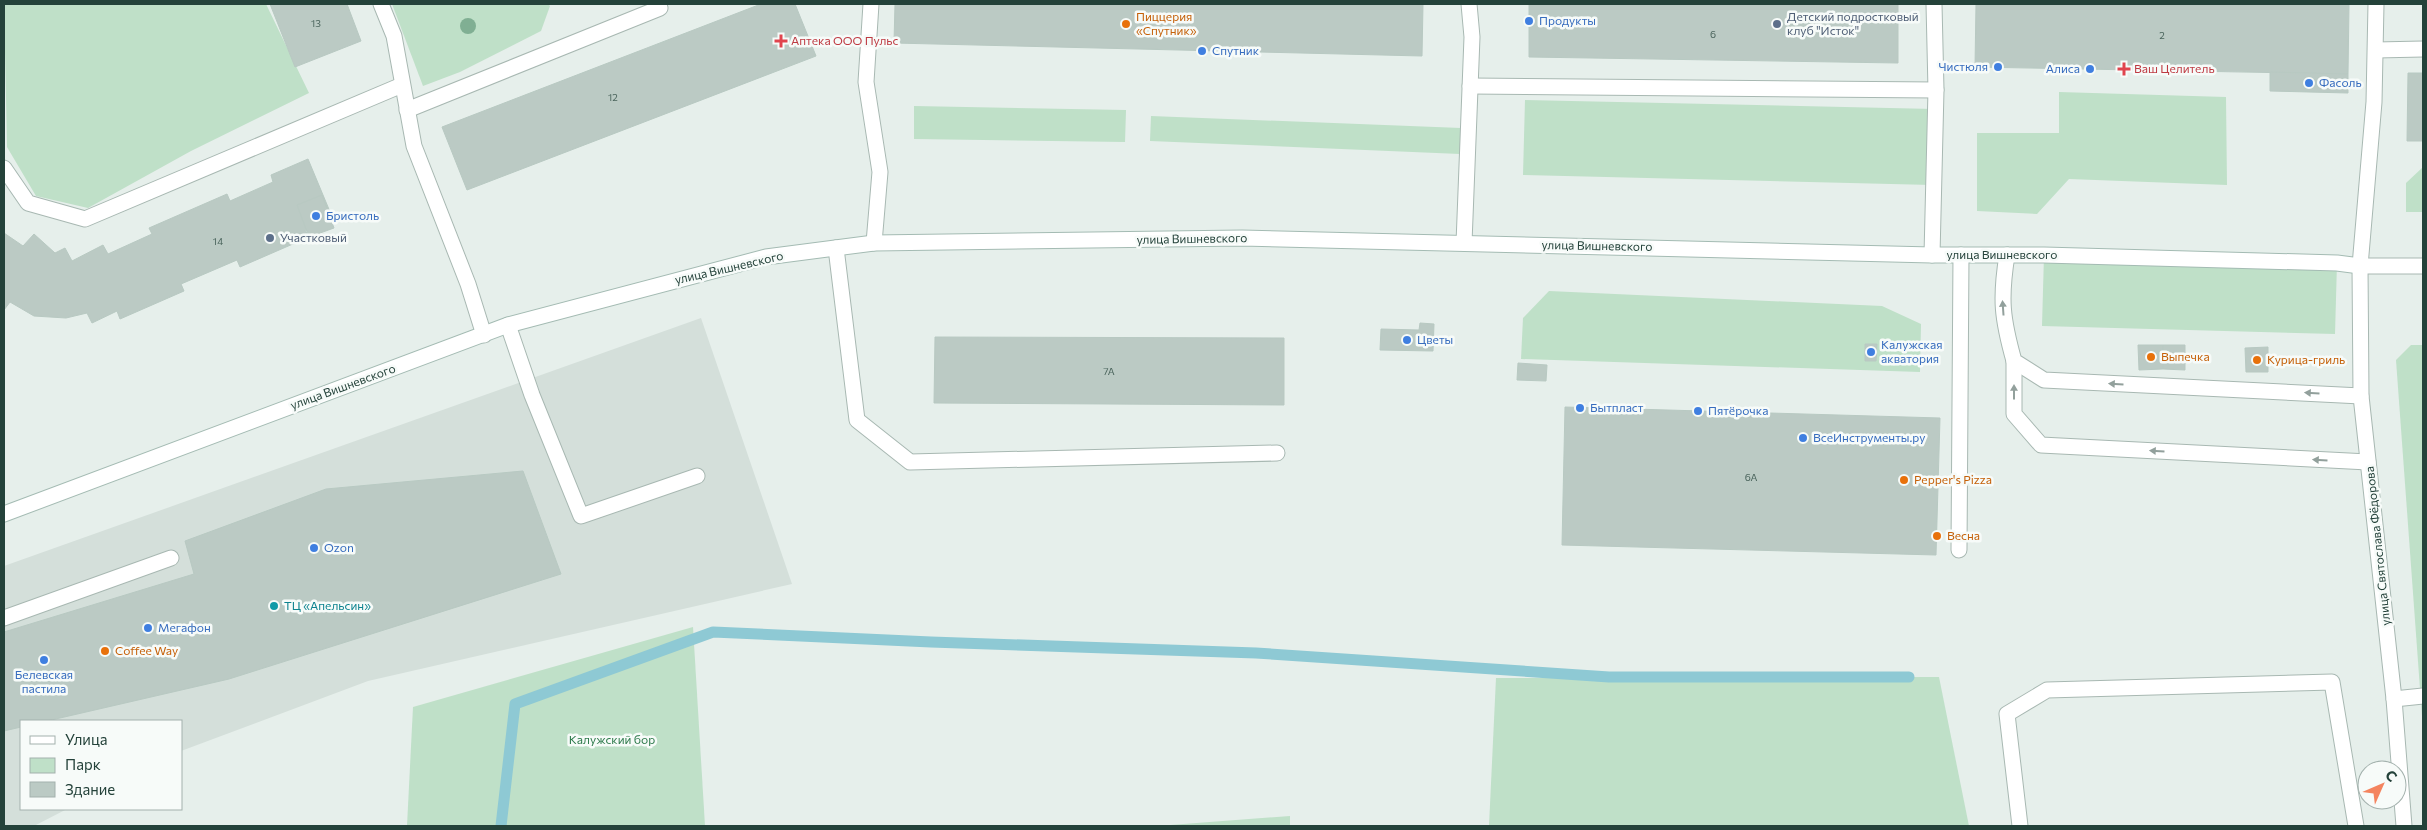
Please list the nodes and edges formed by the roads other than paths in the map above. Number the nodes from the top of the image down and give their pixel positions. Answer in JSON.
{"nodes":[{"id":1,"x":381,"y":4,"type":"edge"},
{"id":2,"x":871,"y":4,"type":"edge"},
{"id":3,"x":1469,"y":4,"type":"edge"},
{"id":4,"x":1934,"y":4,"type":"edge"},
{"id":5,"x":2376,"y":4,"type":"edge"},
{"id":6,"x":663,"y":5,"type":"edge"},
{"id":7,"x":2423,"y":49,"type":"edge"},
{"id":8,"x":2376,"y":50,"type":"junction"},
{"id":9,"x":402,"y":85,"type":"junction"},
{"id":10,"x":1470,"y":86,"type":"junction"},
{"id":11,"x":1936,"y":90,"type":"junction"},
{"id":12,"x":407,"y":110,"type":"junction"},
{"id":13,"x":4,"y":168,"type":"edge"},
{"id":14,"x":874,"y":243,"type":"junction"},
{"id":15,"x":1464,"y":243,"type":"junction"},
{"id":16,"x":836,"y":248,"type":"junction"},
{"id":17,"x":1932,"y":255,"type":"junction"},
{"id":18,"x":1961,"y":255,"type":"junction"},
{"id":19,"x":2007,"y":255,"type":"junction"},
{"id":20,"x":2360,"y":266,"type":"junction"},
{"id":21,"x":2423,"y":266,"type":"edge"},
{"id":22,"x":508,"y":325,"type":"junction"},
{"id":23,"x":484,"y":335,"type":"junction"},
{"id":24,"x":2014,"y":361,"type":"junction"},
{"id":25,"x":2361,"y":396,"type":"junction"},
{"id":26,"x":1277,"y":453,"type":"dead end"},
{"id":27,"x":2368,"y":462,"type":"junction"},
{"id":28,"x":697,"y":476,"type":"dead end"},
{"id":29,"x":4,"y":514,"type":"edge"},
{"id":30,"x":1959,"y":550,"type":"dead end"},
{"id":31,"x":171,"y":558,"type":"dead end"},
{"id":32,"x":4,"y":618,"type":"edge"},
{"id":33,"x":2423,"y":696,"type":"edge"},
{"id":34,"x":2394,"y":699,"type":"junction"},
{"id":35,"x":2020,"y":826,"type":"edge"},
{"id":36,"x":2356,"y":826,"type":"edge"},
{"id":37,"x":2404,"y":826,"type":"edge"}],
"edges":[{"from":1,"to":9,"type":"street"},
{"from":2,"to":14,"type":"street"},
{"from":3,"to":10,"type":"street"},
{"from":4,"to":11,"type":"street"},
{"from":5,"to":8,"type":"street","name":"улица Святослава Фёдорова"},
{"from":6,"to":12,"type":"street"},
{"from":7,"to":8,"type":"street"},
{"from":8,"to":20,"type":"street","name":"улица Святослава Фёдорова"},
{"from":9,"to":12,"type":"street"},
{"from":9,"to":13,"type":"street"},
{"from":10,"to":11,"type":"street"},
{"from":10,"to":15,"type":"street"},
{"from":11,"to":17,"type":"street"},
{"from":12,"to":23,"type":"street"},
{"from":14,"to":15,"type":"street","name":"улица Вишневского"},
{"from":14,"to":16,"type":"street","name":"улица Вишневского"},
{"from":15,"to":17,"type":"street","name":"улица Вишневского"},
{"from":16,"to":22,"type":"street","name":"улица Вишневского"},
{"from":16,"to":26,"type":"street"},
{"from":17,"to":18,"type":"street","name":"улица Вишневского"},
{"from":18,"to":19,"type":"street","name":"улица Вишневского"},
{"from":18,"to":30,"type":"street"},
{"from":19,"to":20,"type":"street","name":"улица Вишневского"},
{"from":24,"to":19,"type":"street","one_way":true},
{"from":20,"to":21,"type":"street","name":"улица Вишневского"},
{"from":20,"to":25,"type":"street","name":"улица Святослава Фёдорова"},
{"from":22,"to":23,"type":"street","name":"улица Вишневского"},
{"from":22,"to":28,"type":"street"},
{"from":23,"to":29,"type":"street","name":"улица Вишневского"},
{"from":25,"to":24,"type":"street","one_way":true},
{"from":27,"to":24,"type":"street","one_way":true},
{"from":25,"to":27,"type":"street","name":"улица Святослава Фёдорова"},
{"from":27,"to":34,"type":"street","name":"улица Святослава Фёдорова"},
{"from":31,"to":32,"type":"street"},
{"from":33,"to":34,"type":"street"},
{"from":34,"to":37,"type":"street","name":"улица Святослава Фёдорова"},
{"from":35,"to":36,"type":"street"}]}
